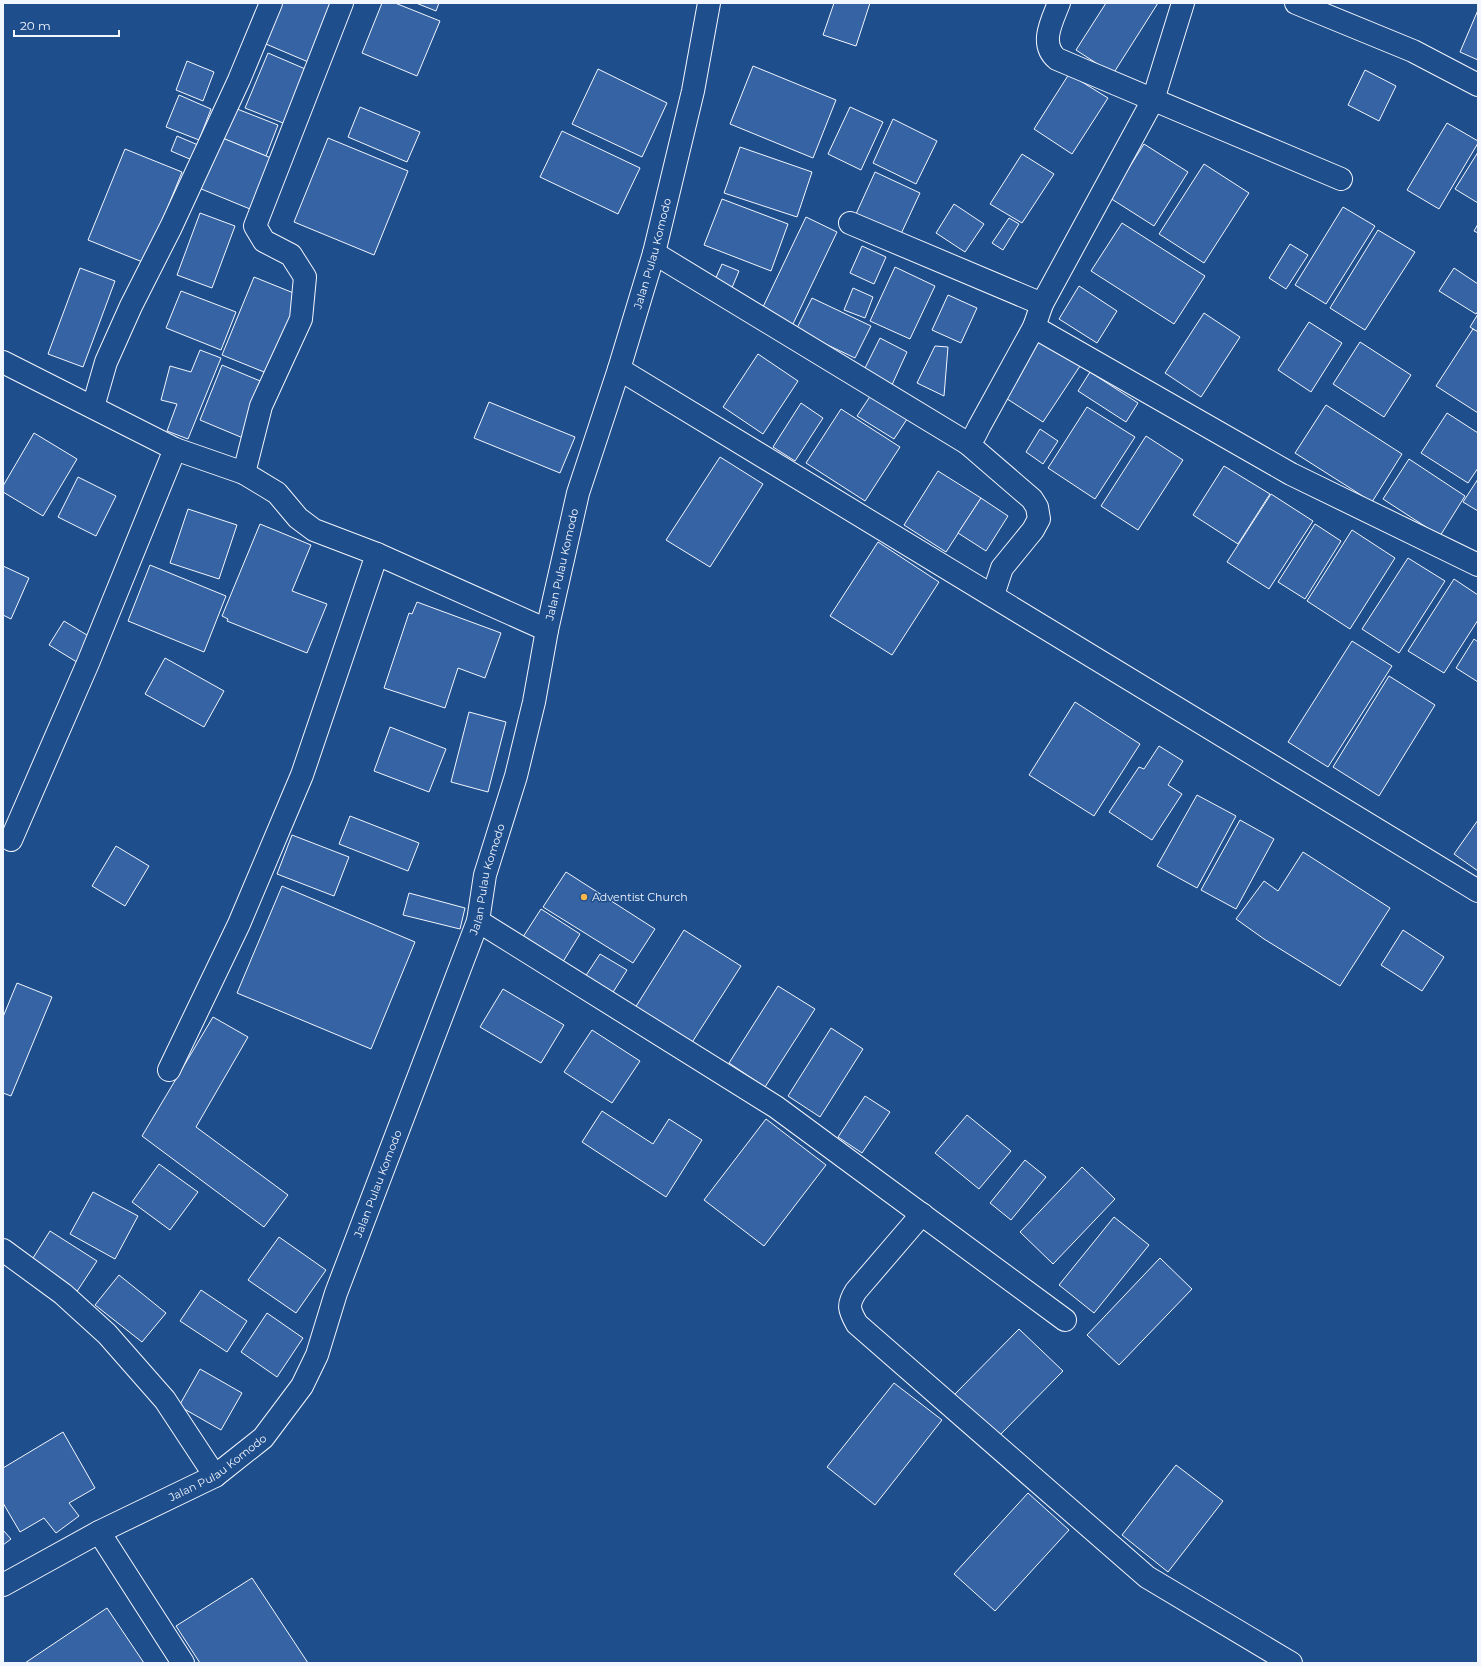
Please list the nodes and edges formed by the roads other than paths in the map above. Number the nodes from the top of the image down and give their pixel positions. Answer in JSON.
{"nodes":[{"id":1,"x":271,"y":3,"type":"edge"},
{"id":2,"x":342,"y":3,"type":"edge"},
{"id":3,"x":709,"y":3,"type":"edge"},
{"id":4,"x":1059,"y":3,"type":"edge"},
{"id":5,"x":1183,"y":3,"type":"edge"},
{"id":6,"x":1296,"y":3,"type":"edge"},
{"id":7,"x":1478,"y":85,"type":"edge"},
{"id":8,"x":1152,"y":100,"type":"junction"},
{"id":9,"x":1341,"y":179,"type":"dead end"},
{"id":10,"x":850,"y":223,"type":"dead end"},
{"id":11,"x":654,"y":253,"type":"junction"},
{"id":12,"x":1042,"y":304,"type":"junction"},
{"id":13,"x":1034,"y":327,"type":"junction"},
{"id":14,"x":3,"y":362,"type":"edge"},
{"id":15,"x":619,"y":369,"type":"junction"},
{"id":16,"x":93,"y":407,"type":"junction"},
{"id":17,"x":967,"y":443,"type":"junction"},
{"id":18,"x":174,"y":449,"type":"junction"},
{"id":19,"x":244,"y":473,"type":"junction"},
{"id":20,"x":377,"y":554,"type":"junction"},
{"id":21,"x":1478,"y":565,"type":"edge"},
{"id":22,"x":993,"y":595,"type":"junction"},
{"id":23,"x":546,"y":630,"type":"junction"},
{"id":24,"x":12,"y":840,"type":"dead end"},
{"id":25,"x":1478,"y":891,"type":"edge"},
{"id":26,"x":478,"y":921,"type":"junction"},
{"id":27,"x":169,"y":1070,"type":"dead end"},
{"id":28,"x":922,"y":1214,"type":"junction"},
{"id":29,"x":3,"y":1250,"type":"edge"},
{"id":30,"x":1065,"y":1320,"type":"dead end"},
{"id":31,"x":214,"y":1476,"type":"junction"},
{"id":32,"x":99,"y":1532,"type":"junction"},
{"id":33,"x":3,"y":1585,"type":"edge"},
{"id":34,"x":183,"y":1663,"type":"edge"},
{"id":35,"x":1291,"y":1663,"type":"edge"}],
"edges":[{"from":1,"to":16,"type":"street"},
{"from":2,"to":19,"type":"street"},
{"from":3,"to":11,"type":"street","name":"Jalan Pulau Komodo"},
{"from":4,"to":8,"type":"street"},
{"from":5,"to":8,"type":"street"},
{"from":6,"to":7,"type":"street"},
{"from":8,"to":9,"type":"street"},
{"from":8,"to":12,"type":"street"},
{"from":10,"to":12,"type":"street"},
{"from":11,"to":15,"type":"street","name":"Jalan Pulau Komodo"},
{"from":11,"to":17,"type":"street"},
{"from":12,"to":13,"type":"street"},
{"from":13,"to":17,"type":"street"},
{"from":13,"to":21,"type":"street"},
{"from":14,"to":16,"type":"street"},
{"from":15,"to":22,"type":"street"},
{"from":15,"to":23,"type":"street","name":"Jalan Pulau Komodo"},
{"from":16,"to":18,"type":"street"},
{"from":17,"to":22,"type":"street"},
{"from":18,"to":19,"type":"street"},
{"from":18,"to":24,"type":"street"},
{"from":19,"to":20,"type":"street"},
{"from":20,"to":23,"type":"street"},
{"from":20,"to":27,"type":"street"},
{"from":22,"to":25,"type":"street"},
{"from":23,"to":26,"type":"street","name":"Jalan Pulau Komodo"},
{"from":26,"to":28,"type":"street"},
{"from":26,"to":31,"type":"street","name":"Jalan Pulau Komodo"},
{"from":28,"to":30,"type":"street"},
{"from":28,"to":35,"type":"street"},
{"from":29,"to":31,"type":"street"},
{"from":31,"to":32,"type":"street","name":"Jalan Pulau Komodo"},
{"from":32,"to":33,"type":"street","name":"Jalan Pulau Komodo"},
{"from":32,"to":34,"type":"street"}]}
